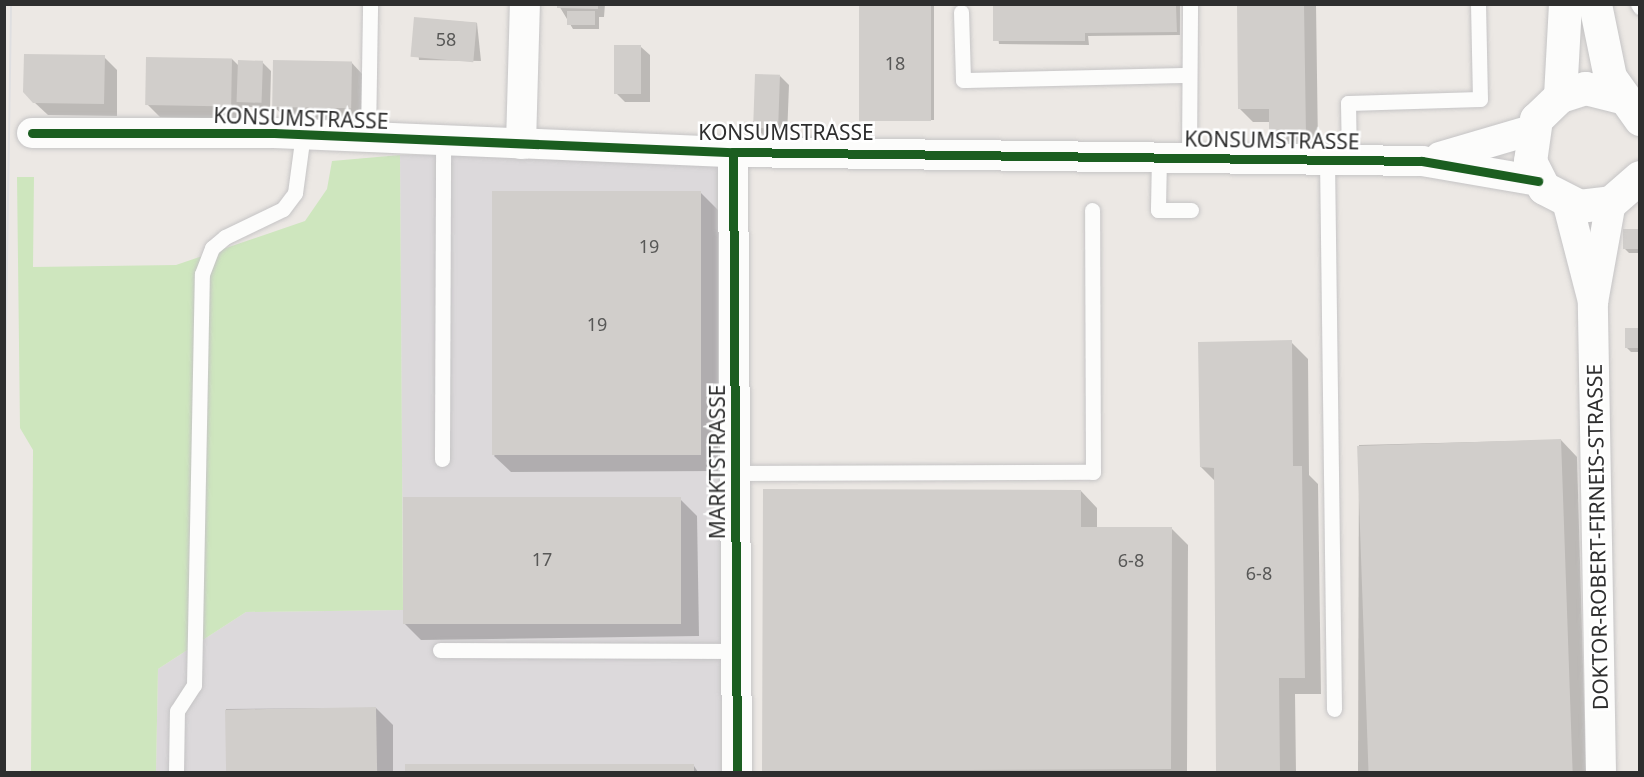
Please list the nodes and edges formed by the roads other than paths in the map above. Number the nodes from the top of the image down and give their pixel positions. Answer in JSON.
{"nodes":[{"id":1,"x":370,"y":4,"type":"edge"},
{"id":2,"x":525,"y":4,"type":"edge"},
{"id":3,"x":1190,"y":4,"type":"edge"},
{"id":4,"x":1478,"y":4,"type":"edge"},
{"id":5,"x":1565,"y":4,"type":"edge"},
{"id":6,"x":1594,"y":4,"type":"edge"},
{"id":7,"x":961,"y":12,"type":"dead end"},
{"id":8,"x":1186,"y":75,"type":"junction"},
{"id":9,"x":1560,"y":96,"type":"junction"},
{"id":10,"x":1630,"y":108,"type":"edge"},
{"id":11,"x":1531,"y":130,"type":"junction"},
{"id":12,"x":32,"y":133,"type":"dead end"},
{"id":13,"x":303,"y":134,"type":"junction"},
{"id":14,"x":368,"y":137,"type":"junction"},
{"id":15,"x":443,"y":141,"type":"junction"},
{"id":16,"x":521,"y":144,"type":"junction"},
{"id":17,"x":733,"y":152,"type":"junction"},
{"id":18,"x":1159,"y":156,"type":"junction"},
{"id":19,"x":1189,"y":156,"type":"junction"},
{"id":20,"x":1338,"y":159,"type":"junction"},
{"id":21,"x":1422,"y":161,"type":"junction"},
{"id":22,"x":1639,"y":180,"type":"edge"},
{"id":23,"x":1538,"y":181,"type":"junction"},
{"id":24,"x":1611,"y":202,"type":"junction"},
{"id":25,"x":1568,"y":205,"type":"junction"},
{"id":26,"x":1092,"y":210,"type":"dead end"},
{"id":27,"x":1191,"y":210,"type":"dead end"},
{"id":28,"x":1593,"y":302,"type":"junction"},
{"id":29,"x":442,"y":459,"type":"dead end"},
{"id":30,"x":735,"y":473,"type":"junction"},
{"id":31,"x":440,"y":650,"type":"dead end"},
{"id":32,"x":736,"y":651,"type":"junction"},
{"id":33,"x":1334,"y":709,"type":"dead end"},
{"id":34,"x":176,"y":772,"type":"edge"},
{"id":35,"x":737,"y":772,"type":"edge"},
{"id":36,"x":1601,"y":772,"type":"edge"}],
"edges":[{"from":1,"to":14,"type":"lane"},
{"from":2,"to":16,"type":"street"},
{"from":3,"to":8,"type":"lane"},
{"from":4,"to":20,"type":"lane"},
{"from":5,"to":9,"type":"main road"},
{"from":6,"to":10,"type":"main road"},
{"from":7,"to":8,"type":"lane"},
{"from":8,"to":19,"type":"lane"},
{"from":9,"to":10,"type":"main road"},
{"from":9,"to":11,"type":"main road"},
{"from":11,"to":21,"type":"street","name":"KONSUMSTRASSE"},
{"from":11,"to":23,"type":"main road"},
{"from":12,"to":13,"type":"street","name":"KONSUMSTRASSE"},
{"from":13,"to":14,"type":"street","name":"KONSUMSTRASSE"},
{"from":13,"to":34,"type":"lane"},
{"from":14,"to":15,"type":"street","name":"KONSUMSTRASSE"},
{"from":15,"to":16,"type":"street","name":"KONSUMSTRASSE"},
{"from":15,"to":29,"type":"lane"},
{"from":16,"to":17,"type":"street","name":"KONSUMSTRASSE"},
{"from":17,"to":18,"type":"street","name":"KONSUMSTRASSE"},
{"from":17,"to":30,"type":"street","name":"MARKTSTRASSE"},
{"from":18,"to":19,"type":"street","name":"KONSUMSTRASSE"},
{"from":18,"to":27,"type":"lane"},
{"from":19,"to":20,"type":"street","name":"KONSUMSTRASSE"},
{"from":20,"to":21,"type":"street","name":"KONSUMSTRASSE"},
{"from":20,"to":33,"type":"lane"},
{"from":21,"to":23,"type":"street","name":"KONSUMSTRASSE"},
{"from":22,"to":24,"type":"main road"},
{"from":23,"to":25,"type":"main road"},
{"from":24,"to":25,"type":"main road"},
{"from":24,"to":28,"type":"street","name":"DOKTOR-ROBERT-FIRNEIS-STRASSE"},
{"from":25,"to":28,"type":"street","name":"DOKTOR-ROBERT-FIRNEIS-STRASSE"},
{"from":26,"to":30,"type":"lane"},
{"from":28,"to":36,"type":"street","name":"DOKTOR-ROBERT-FIRNEIS-STRASSE"},
{"from":30,"to":32,"type":"street","name":"MARKTSTRASSE"},
{"from":31,"to":32,"type":"lane"},
{"from":32,"to":35,"type":"street","name":"MARKTSTRASSE"}]}
